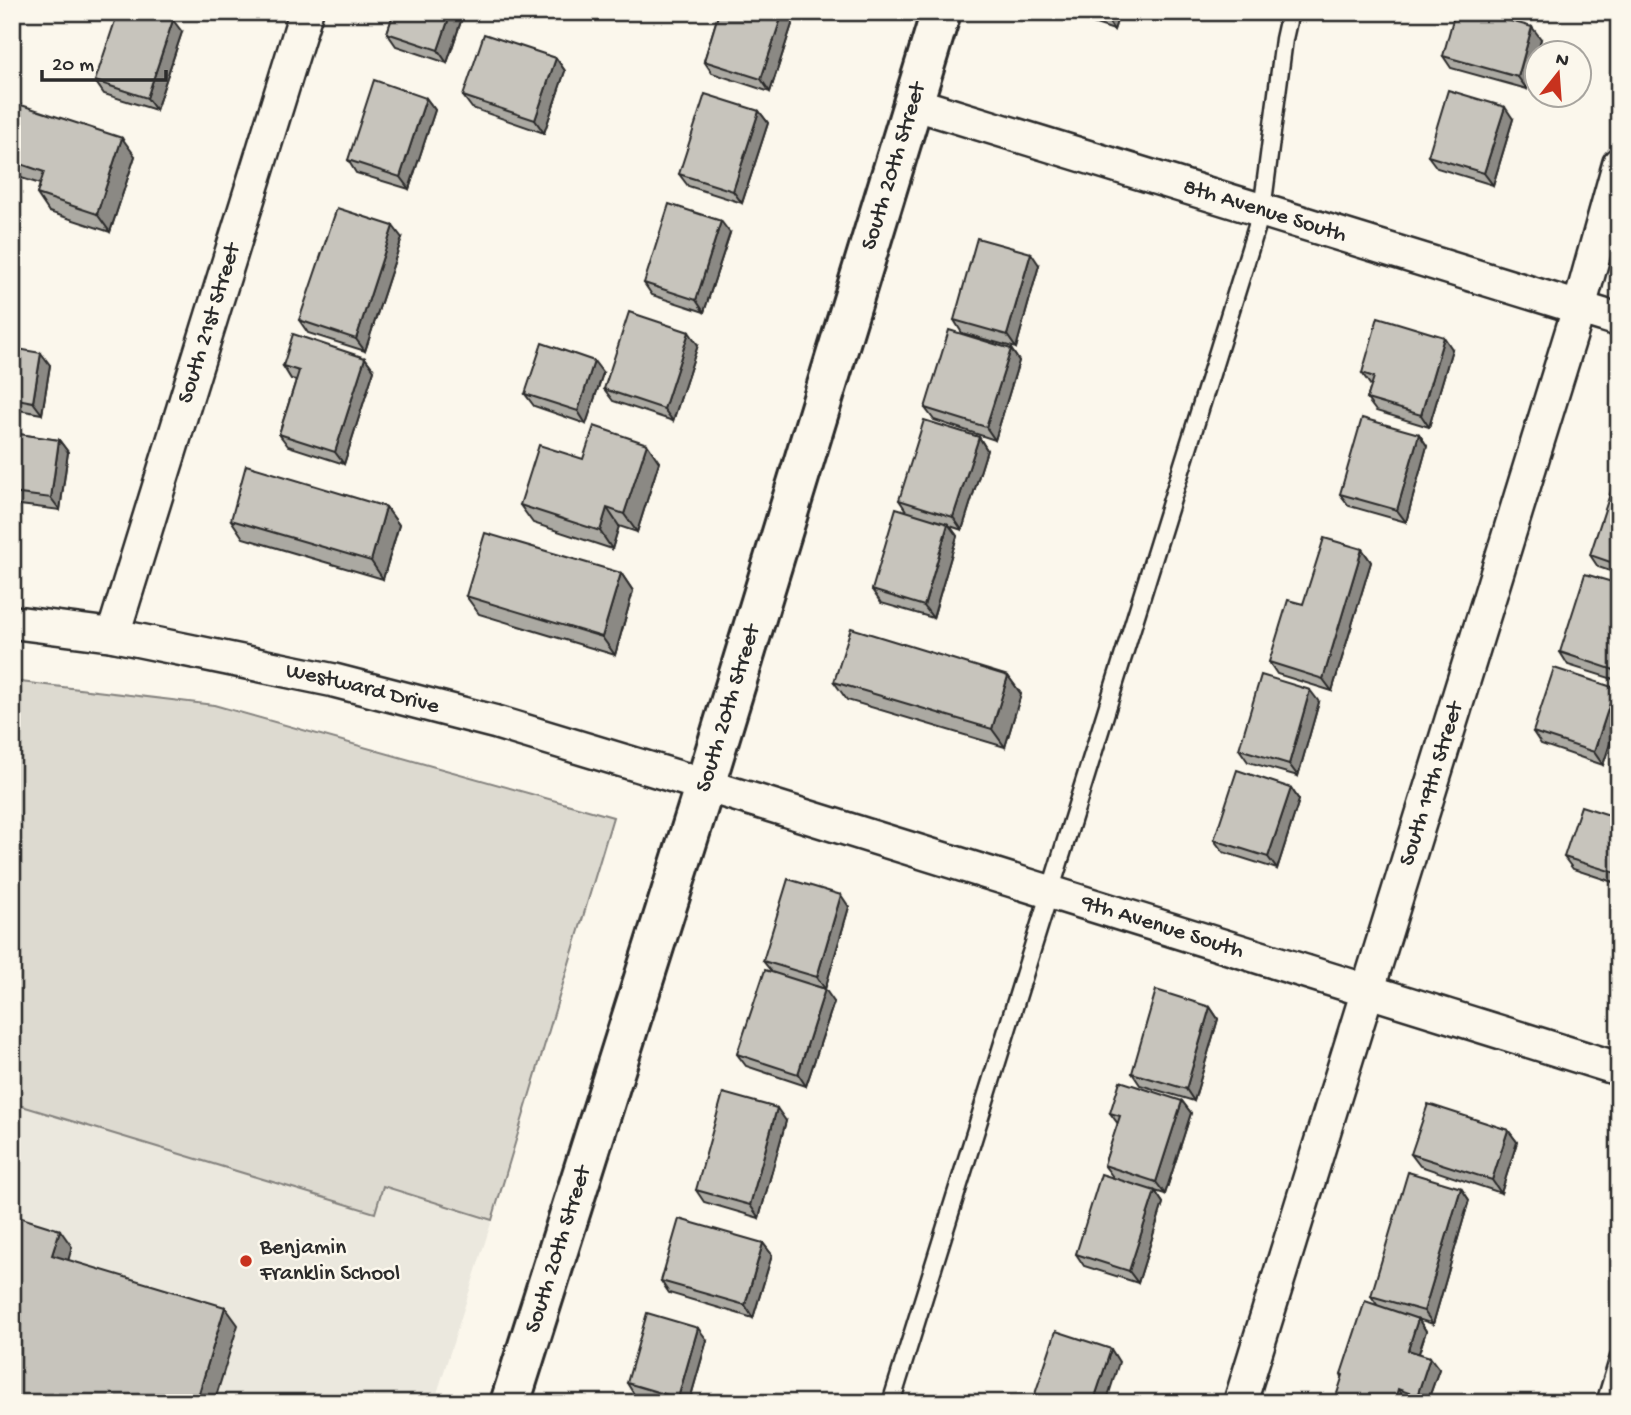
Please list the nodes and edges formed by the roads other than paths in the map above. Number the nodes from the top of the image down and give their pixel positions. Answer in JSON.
{"nodes":[{"id":1,"x":306,"y":12,"type":"edge"},
{"id":2,"x":941,"y":12,"type":"edge"},
{"id":3,"x":1290,"y":12,"type":"edge"},
{"id":4,"x":912,"y":103,"type":"junction"},
{"id":5,"x":1619,"y":163,"type":"edge"},
{"id":6,"x":1262,"y":210,"type":"junction"},
{"id":7,"x":1579,"y":308,"type":"junction"},
{"id":8,"x":1619,"y":320,"type":"edge"},
{"id":9,"x":12,"y":622,"type":"edge"},
{"id":10,"x":113,"y":635,"type":"junction"},
{"id":11,"x":705,"y":785,"type":"junction"},
{"id":12,"x":1049,"y":893,"type":"junction"},
{"id":13,"x":1368,"y":992,"type":"junction"},
{"id":14,"x":1619,"y":1069,"type":"edge"},
{"id":15,"x":1619,"y":1357,"type":"edge"},
{"id":16,"x":510,"y":1403,"type":"edge"},
{"id":17,"x":891,"y":1403,"type":"edge"},
{"id":18,"x":1240,"y":1403,"type":"edge"},
{"id":19,"x":1605,"y":1403,"type":"edge"}],
"edges":[{"from":1,"to":10,"type":"street","name":"South 21st Street"},
{"from":2,"to":4,"type":"street","name":"South 20th Street"},
{"from":3,"to":6,"type":"lane"},
{"from":4,"to":6,"type":"street","name":"8th Avenue South"},
{"from":4,"to":11,"type":"street","name":"South 20th Street"},
{"from":5,"to":7,"type":"street","name":"South 19th Street"},
{"from":6,"to":7,"type":"street","name":"8th Avenue South"},
{"from":6,"to":12,"type":"lane"},
{"from":7,"to":8,"type":"street","name":"8th Avenue South"},
{"from":7,"to":13,"type":"street","name":"South 19th Street"},
{"from":9,"to":10,"type":"street","name":"Westward Drive"},
{"from":10,"to":11,"type":"street","name":"Westward Drive"},
{"from":11,"to":12,"type":"street","name":"9th Avenue South"},
{"from":11,"to":16,"type":"street","name":"South 20th Street"},
{"from":12,"to":13,"type":"street","name":"9th Avenue South"},
{"from":12,"to":17,"type":"lane"},
{"from":13,"to":14,"type":"street","name":"9th Avenue South"},
{"from":13,"to":18,"type":"street","name":"South 19th Street"},
{"from":15,"to":19,"type":"lane"}]}
